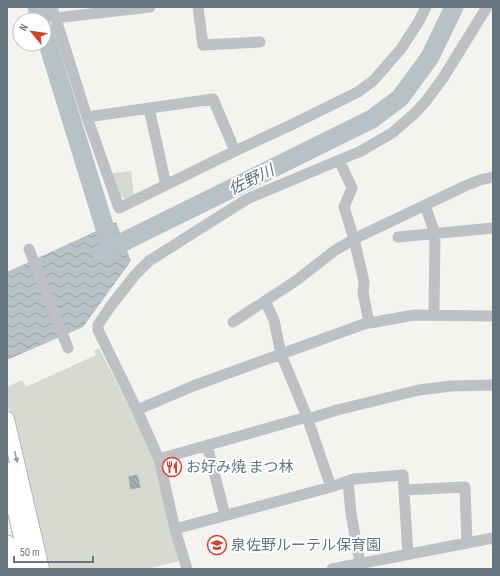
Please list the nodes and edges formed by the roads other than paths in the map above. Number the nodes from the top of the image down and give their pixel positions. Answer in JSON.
{"nodes":[{"id":1,"x":150,"y":7,"type":"edge"},
{"id":2,"x":198,"y":7,"type":"edge"},
{"id":3,"x":426,"y":7,"type":"edge"},
{"id":4,"x":487,"y":7,"type":"edge"},
{"id":5,"x":54,"y":12,"type":"edge"},
{"id":6,"x":260,"y":42,"type":"dead end"},
{"id":7,"x":149,"y":108,"type":"junction"},
{"id":8,"x":86,"y":117,"type":"junction"},
{"id":9,"x":235,"y":151,"type":"junction"},
{"id":10,"x":339,"y":160,"type":"junction"},
{"id":11,"x":493,"y":177,"type":"edge"},
{"id":12,"x":166,"y":185,"type":"junction"},
{"id":13,"x":425,"y":205,"type":"junction"},
{"id":14,"x":493,"y":228,"type":"edge"},
{"id":15,"x":435,"y":234,"type":"junction"},
{"id":16,"x":398,"y":237,"type":"dead end"},
{"id":17,"x":354,"y":239,"type":"junction"},
{"id":18,"x":29,"y":249,"type":"dead end"},
{"id":19,"x":265,"y":301,"type":"junction"},
{"id":20,"x":434,"y":316,"type":"junction"},
{"id":21,"x":493,"y":316,"type":"edge"},
{"id":22,"x":233,"y":322,"type":"dead end"},
{"id":23,"x":369,"y":323,"type":"junction"},
{"id":24,"x":68,"y":348,"type":"dead end"},
{"id":25,"x":281,"y":354,"type":"junction"},
{"id":26,"x":493,"y":385,"type":"edge"},
{"id":27,"x":137,"y":410,"type":"junction"},
{"id":28,"x":307,"y":418,"type":"junction"},
{"id":29,"x":7,"y":419,"type":"edge"},
{"id":30,"x":207,"y":445,"type":"junction"},
{"id":31,"x":159,"y":459,"type":"junction"},
{"id":32,"x":7,"y":471,"type":"edge"},
{"id":33,"x":348,"y":481,"type":"junction"},
{"id":34,"x":331,"y":487,"type":"junction"},
{"id":35,"x":404,"y":490,"type":"junction"},
{"id":36,"x":225,"y":515,"type":"junction"},
{"id":37,"x":175,"y":529,"type":"junction"},
{"id":38,"x":493,"y":538,"type":"edge"},
{"id":39,"x":467,"y":543,"type":"junction"},
{"id":40,"x":7,"y":544,"type":"edge"},
{"id":41,"x":408,"y":554,"type":"junction"},
{"id":42,"x":363,"y":565,"type":"edge"},
{"id":43,"x":13,"y":569,"type":"edge"},
{"id":44,"x":30,"y":569,"type":"edge"},
{"id":45,"x":42,"y":569,"type":"edge"},
{"id":46,"x":186,"y":569,"type":"edge"},
{"id":47,"x":332,"y":569,"type":"edge"}],
"edges":[{"from":1,"to":5,"type":"street"},
{"from":2,"to":6,"type":"street"},
{"from":3,"to":9,"type":"street"},
{"from":4,"to":10,"type":"street"},
{"from":5,"to":8,"type":"street"},
{"from":7,"to":8,"type":"street"},
{"from":7,"to":9,"type":"street"},
{"from":7,"to":12,"type":"street"},
{"from":8,"to":12,"type":"street"},
{"from":9,"to":12,"type":"street"},
{"from":10,"to":17,"type":"street"},
{"from":10,"to":27,"type":"street"},
{"from":11,"to":13,"type":"street"},
{"from":13,"to":15,"type":"street"},
{"from":13,"to":17,"type":"street"},
{"from":14,"to":15,"type":"street"},
{"from":15,"to":16,"type":"street"},
{"from":15,"to":20,"type":"street"},
{"from":17,"to":19,"type":"street"},
{"from":17,"to":23,"type":"street"},
{"from":18,"to":24,"type":"street"},
{"from":19,"to":22,"type":"street"},
{"from":19,"to":25,"type":"street"},
{"from":20,"to":21,"type":"street"},
{"from":20,"to":23,"type":"street"},
{"from":23,"to":25,"type":"street"},
{"from":25,"to":27,"type":"street"},
{"from":25,"to":28,"type":"street"},
{"from":26,"to":28,"type":"street"},
{"from":27,"to":31,"type":"street"},
{"from":28,"to":30,"type":"street"},
{"from":28,"to":34,"type":"street"},
{"from":29,"to":45,"type":"main road","one_way":true},
{"from":30,"to":31,"type":"street"},
{"from":30,"to":36,"type":"street"},
{"from":31,"to":37,"type":"street"},
{"from":32,"to":44,"type":"highway"},
{"from":33,"to":34,"type":"street"},
{"from":33,"to":35,"type":"street"},
{"from":33,"to":42,"type":"street"},
{"from":34,"to":36,"type":"street"},
{"from":35,"to":39,"type":"street"},
{"from":35,"to":41,"type":"street"},
{"from":36,"to":37,"type":"street"},
{"from":37,"to":46,"type":"street"},
{"from":38,"to":39,"type":"street"},
{"from":39,"to":41,"type":"street"},
{"from":40,"to":43,"type":"highway"},
{"from":41,"to":42,"type":"street"},
{"from":42,"to":47,"type":"street"}]}
